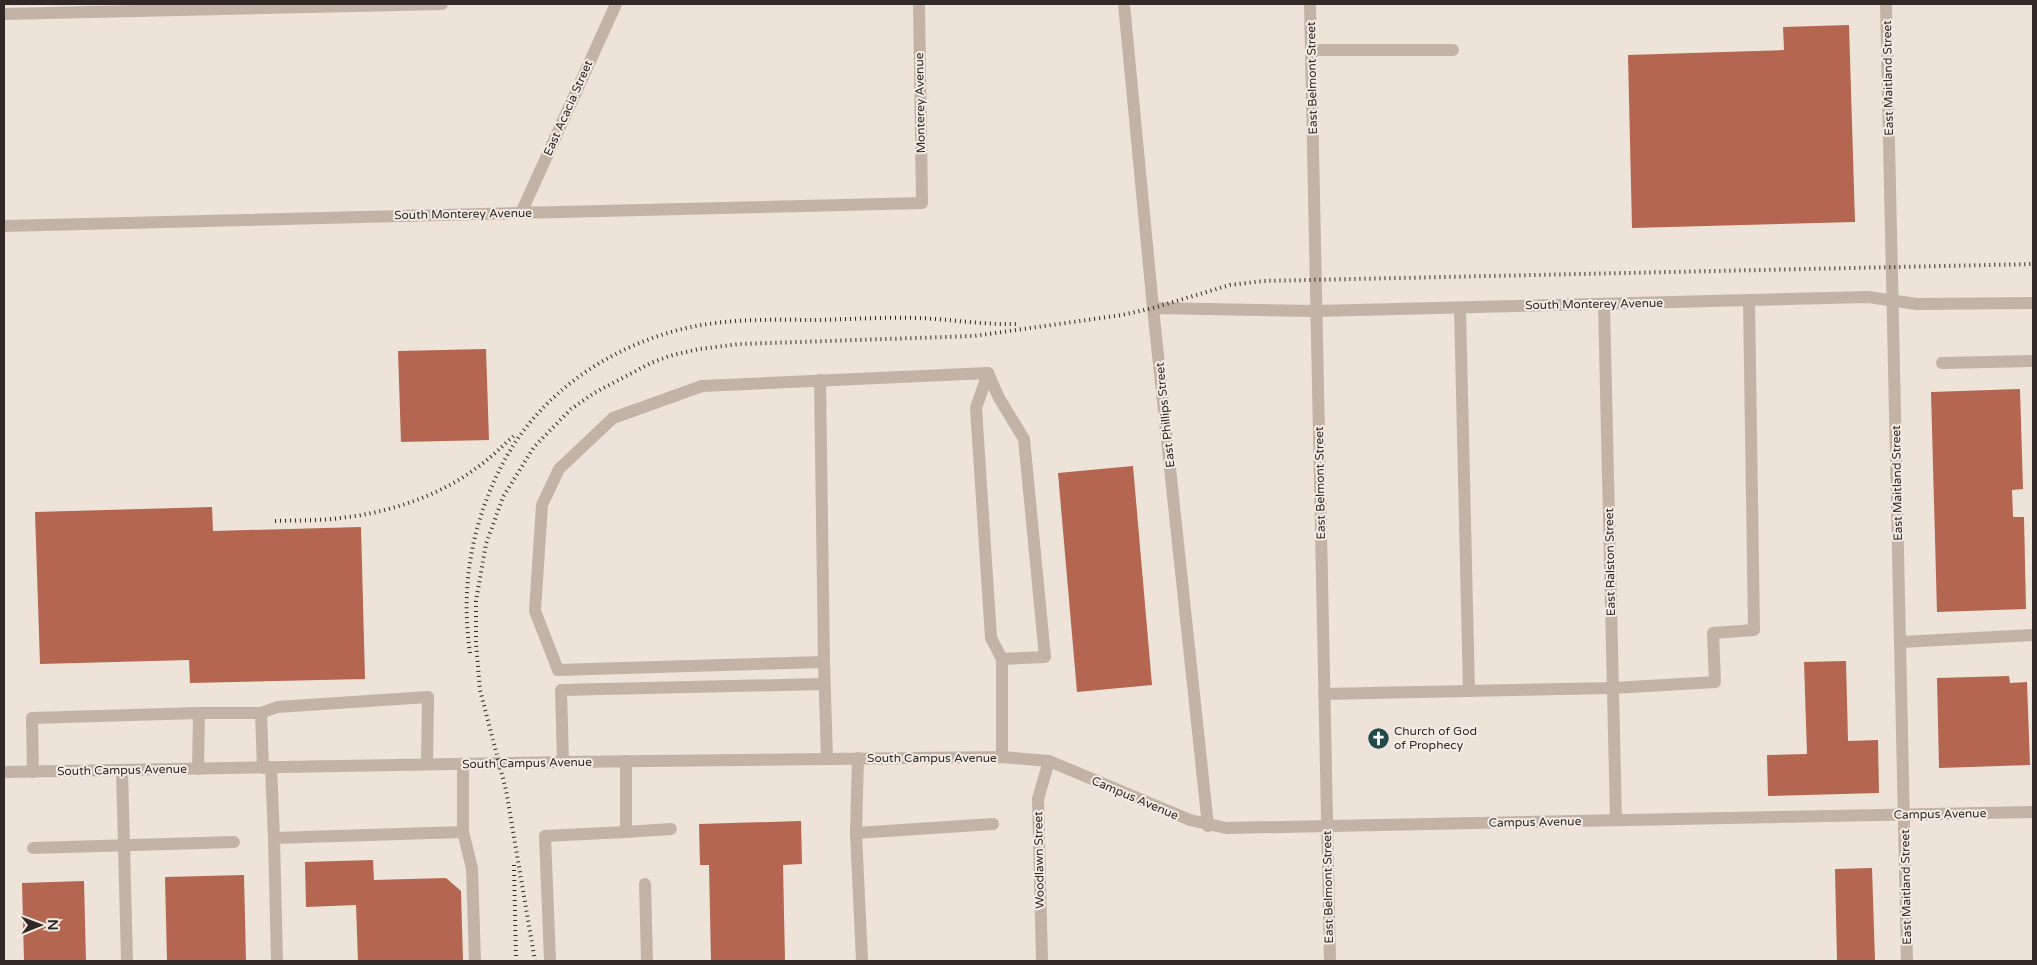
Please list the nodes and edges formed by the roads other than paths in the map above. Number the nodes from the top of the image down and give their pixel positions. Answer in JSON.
{"nodes":[{"id":1,"x":442,"y":4,"type":"edge"},
{"id":2,"x":616,"y":4,"type":"edge"},
{"id":3,"x":919,"y":4,"type":"edge"},
{"id":4,"x":1124,"y":4,"type":"edge"},
{"id":5,"x":1310,"y":4,"type":"edge"},
{"id":6,"x":1886,"y":4,"type":"edge"},
{"id":7,"x":4,"y":14,"type":"edge"},
{"id":8,"x":1311,"y":50,"type":"junction"},
{"id":9,"x":1453,"y":50,"type":"dead end"},
{"id":10,"x":922,"y":203,"type":"joint"},
{"id":11,"x":521,"y":213,"type":"junction"},
{"id":12,"x":4,"y":226,"type":"edge"},
{"id":13,"x":1749,"y":300,"type":"junction"},
{"id":14,"x":1892,"y":301,"type":"junction"},
{"id":15,"x":2033,"y":303,"type":"edge"},
{"id":16,"x":1604,"y":304,"type":"junction"},
{"id":17,"x":1153,"y":308,"type":"junction"},
{"id":18,"x":1460,"y":308,"type":"junction"},
{"id":19,"x":1316,"y":311,"type":"junction"},
{"id":20,"x":2033,"y":361,"type":"edge"},
{"id":21,"x":1942,"y":363,"type":"dead end"},
{"id":22,"x":988,"y":373,"type":"junction"},
{"id":23,"x":820,"y":380,"type":"junction"},
{"id":24,"x":2033,"y":635,"type":"edge"},
{"id":25,"x":1901,"y":642,"type":"junction"},
{"id":26,"x":1002,"y":660,"type":"junction"},
{"id":27,"x":824,"y":662,"type":"junction"},
{"id":28,"x":558,"y":670,"type":"junction"},
{"id":29,"x":824,"y":684,"type":"junction"},
{"id":30,"x":1613,"y":688,"type":"junction"},
{"id":31,"x":561,"y":690,"type":"junction"},
{"id":32,"x":1469,"y":691,"type":"junction"},
{"id":33,"x":1324,"y":694,"type":"junction"},
{"id":34,"x":261,"y":712,"type":"junction"},
{"id":35,"x":199,"y":713,"type":"junction"},
{"id":36,"x":1002,"y":757,"type":"junction"},
{"id":37,"x":858,"y":758,"type":"junction"},
{"id":38,"x":827,"y":759,"type":"junction"},
{"id":39,"x":626,"y":761,"type":"junction"},
{"id":40,"x":1049,"y":761,"type":"junction"},
{"id":41,"x":563,"y":762,"type":"junction"},
{"id":42,"x":428,"y":764,"type":"junction"},
{"id":43,"x":462,"y":764,"type":"junction"},
{"id":44,"x":267,"y":767,"type":"junction"},
{"id":45,"x":198,"y":769,"type":"junction"},
{"id":46,"x":122,"y":770,"type":"junction"},
{"id":47,"x":4,"y":772,"type":"edge"},
{"id":48,"x":33,"y":772,"type":"junction"},
{"id":49,"x":2033,"y":812,"type":"edge"},
{"id":50,"x":1905,"y":815,"type":"junction"},
{"id":51,"x":1616,"y":820,"type":"junction"},
{"id":52,"x":993,"y":824,"type":"dead end"},
{"id":53,"x":1208,"y":826,"type":"junction"},
{"id":54,"x":1327,"y":826,"type":"junction"},
{"id":55,"x":671,"y":829,"type":"dead end"},
{"id":56,"x":463,"y":832,"type":"junction"},
{"id":57,"x":626,"y":832,"type":"junction"},
{"id":58,"x":856,"y":832,"type":"junction"},
{"id":59,"x":274,"y":838,"type":"junction"},
{"id":60,"x":234,"y":842,"type":"dead end"},
{"id":61,"x":124,"y":846,"type":"junction"},
{"id":62,"x":33,"y":848,"type":"dead end"},
{"id":63,"x":646,"y":884,"type":"dead end"},
{"id":64,"x":127,"y":961,"type":"edge"},
{"id":65,"x":277,"y":961,"type":"edge"},
{"id":66,"x":475,"y":961,"type":"edge"},
{"id":67,"x":550,"y":961,"type":"edge"},
{"id":68,"x":647,"y":961,"type":"edge"},
{"id":69,"x":862,"y":961,"type":"edge"},
{"id":70,"x":1042,"y":961,"type":"edge"},
{"id":71,"x":1330,"y":961,"type":"edge"},
{"id":72,"x":1907,"y":961,"type":"edge"}],
"edges":[{"from":1,"to":7,"type":"street"},
{"from":2,"to":11,"type":"street","name":"East Acacia Street"},
{"from":3,"to":10,"type":"street","name":"Monterey Avenue"},
{"from":4,"to":17,"type":"street","name":"East Phillips Street"},
{"from":5,"to":8,"type":"street","name":"East Belmont Street"},
{"from":6,"to":14,"type":"street","name":"East Maitland Street"},
{"from":8,"to":9,"type":"street"},
{"from":8,"to":19,"type":"street","name":"East Belmont Street"},
{"from":10,"to":11,"type":"street","name":"South Monterey Avenue"},
{"from":11,"to":12,"type":"street","name":"South Monterey Avenue"},
{"from":13,"to":14,"type":"street","name":"South Monterey Avenue"},
{"from":13,"to":16,"type":"street","name":"South Monterey Avenue"},
{"from":13,"to":30,"type":"street"},
{"from":14,"to":15,"type":"street","name":"South Monterey Avenue"},
{"from":14,"to":25,"type":"street","name":"East Maitland Street"},
{"from":16,"to":18,"type":"street","name":"South Monterey Avenue"},
{"from":16,"to":30,"type":"street","name":"East Ralston Street"},
{"from":17,"to":19,"type":"street","name":"South Monterey Avenue"},
{"from":17,"to":53,"type":"street","name":"East Phillips Street"},
{"from":18,"to":19,"type":"street","name":"South Monterey Avenue"},
{"from":18,"to":32,"type":"street"},
{"from":19,"to":33,"type":"street","name":"East Belmont Street"},
{"from":20,"to":21,"type":"street"},
{"from":22,"to":23,"type":"street"},
{"from":22,"to":26,"type":"street"},
{"from":22,"to":26,"type":"street"},
{"from":23,"to":27,"type":"street"},
{"from":23,"to":28,"type":"street"},
{"from":24,"to":25,"type":"street"},
{"from":25,"to":50,"type":"street","name":"East Maitland Street"},
{"from":26,"to":36,"type":"street"},
{"from":27,"to":28,"type":"street"},
{"from":27,"to":29,"type":"street"},
{"from":28,"to":31,"type":"street"},
{"from":29,"to":31,"type":"street"},
{"from":29,"to":38,"type":"street"},
{"from":30,"to":32,"type":"street"},
{"from":30,"to":51,"type":"street","name":"East Ralston Street"},
{"from":31,"to":41,"type":"street"},
{"from":32,"to":33,"type":"street"},
{"from":33,"to":54,"type":"street","name":"East Belmont Street"},
{"from":34,"to":35,"type":"street"},
{"from":34,"to":42,"type":"street"},
{"from":34,"to":44,"type":"street"},
{"from":35,"to":45,"type":"street"},
{"from":35,"to":48,"type":"street"},
{"from":36,"to":37,"type":"street","name":"South Campus Avenue"},
{"from":36,"to":40,"type":"street","name":"South Campus Avenue"},
{"from":37,"to":38,"type":"street","name":"South Campus Avenue"},
{"from":37,"to":58,"type":"street"},
{"from":38,"to":39,"type":"street","name":"South Campus Avenue"},
{"from":39,"to":41,"type":"street","name":"South Campus Avenue"},
{"from":39,"to":57,"type":"street"},
{"from":40,"to":53,"type":"street","name":"Campus Avenue"},
{"from":40,"to":70,"type":"street","name":"Woodlawn Street"},
{"from":41,"to":43,"type":"street","name":"South Campus Avenue"},
{"from":42,"to":43,"type":"street","name":"South Campus Avenue"},
{"from":42,"to":44,"type":"street","name":"South Campus Avenue"},
{"from":43,"to":56,"type":"street"},
{"from":44,"to":45,"type":"street","name":"South Campus Avenue"},
{"from":44,"to":59,"type":"street"},
{"from":45,"to":46,"type":"street","name":"South Campus Avenue"},
{"from":46,"to":48,"type":"street","name":"South Campus Avenue"},
{"from":46,"to":61,"type":"street"},
{"from":47,"to":48,"type":"street","name":"South Campus Avenue"},
{"from":49,"to":50,"type":"street","name":"Campus Avenue"},
{"from":50,"to":51,"type":"street","name":"Campus Avenue"},
{"from":50,"to":72,"type":"street","name":"East Maitland Street"},
{"from":51,"to":54,"type":"street","name":"Campus Avenue"},
{"from":52,"to":58,"type":"street"},
{"from":53,"to":54,"type":"street","name":"Campus Avenue"},
{"from":54,"to":71,"type":"street","name":"East Belmont Street"},
{"from":55,"to":57,"type":"street"},
{"from":56,"to":59,"type":"street"},
{"from":56,"to":66,"type":"street"},
{"from":57,"to":67,"type":"street"},
{"from":58,"to":69,"type":"street"},
{"from":59,"to":65,"type":"street"},
{"from":60,"to":61,"type":"street"},
{"from":61,"to":62,"type":"street"},
{"from":61,"to":64,"type":"street"},
{"from":63,"to":68,"type":"street"}]}
